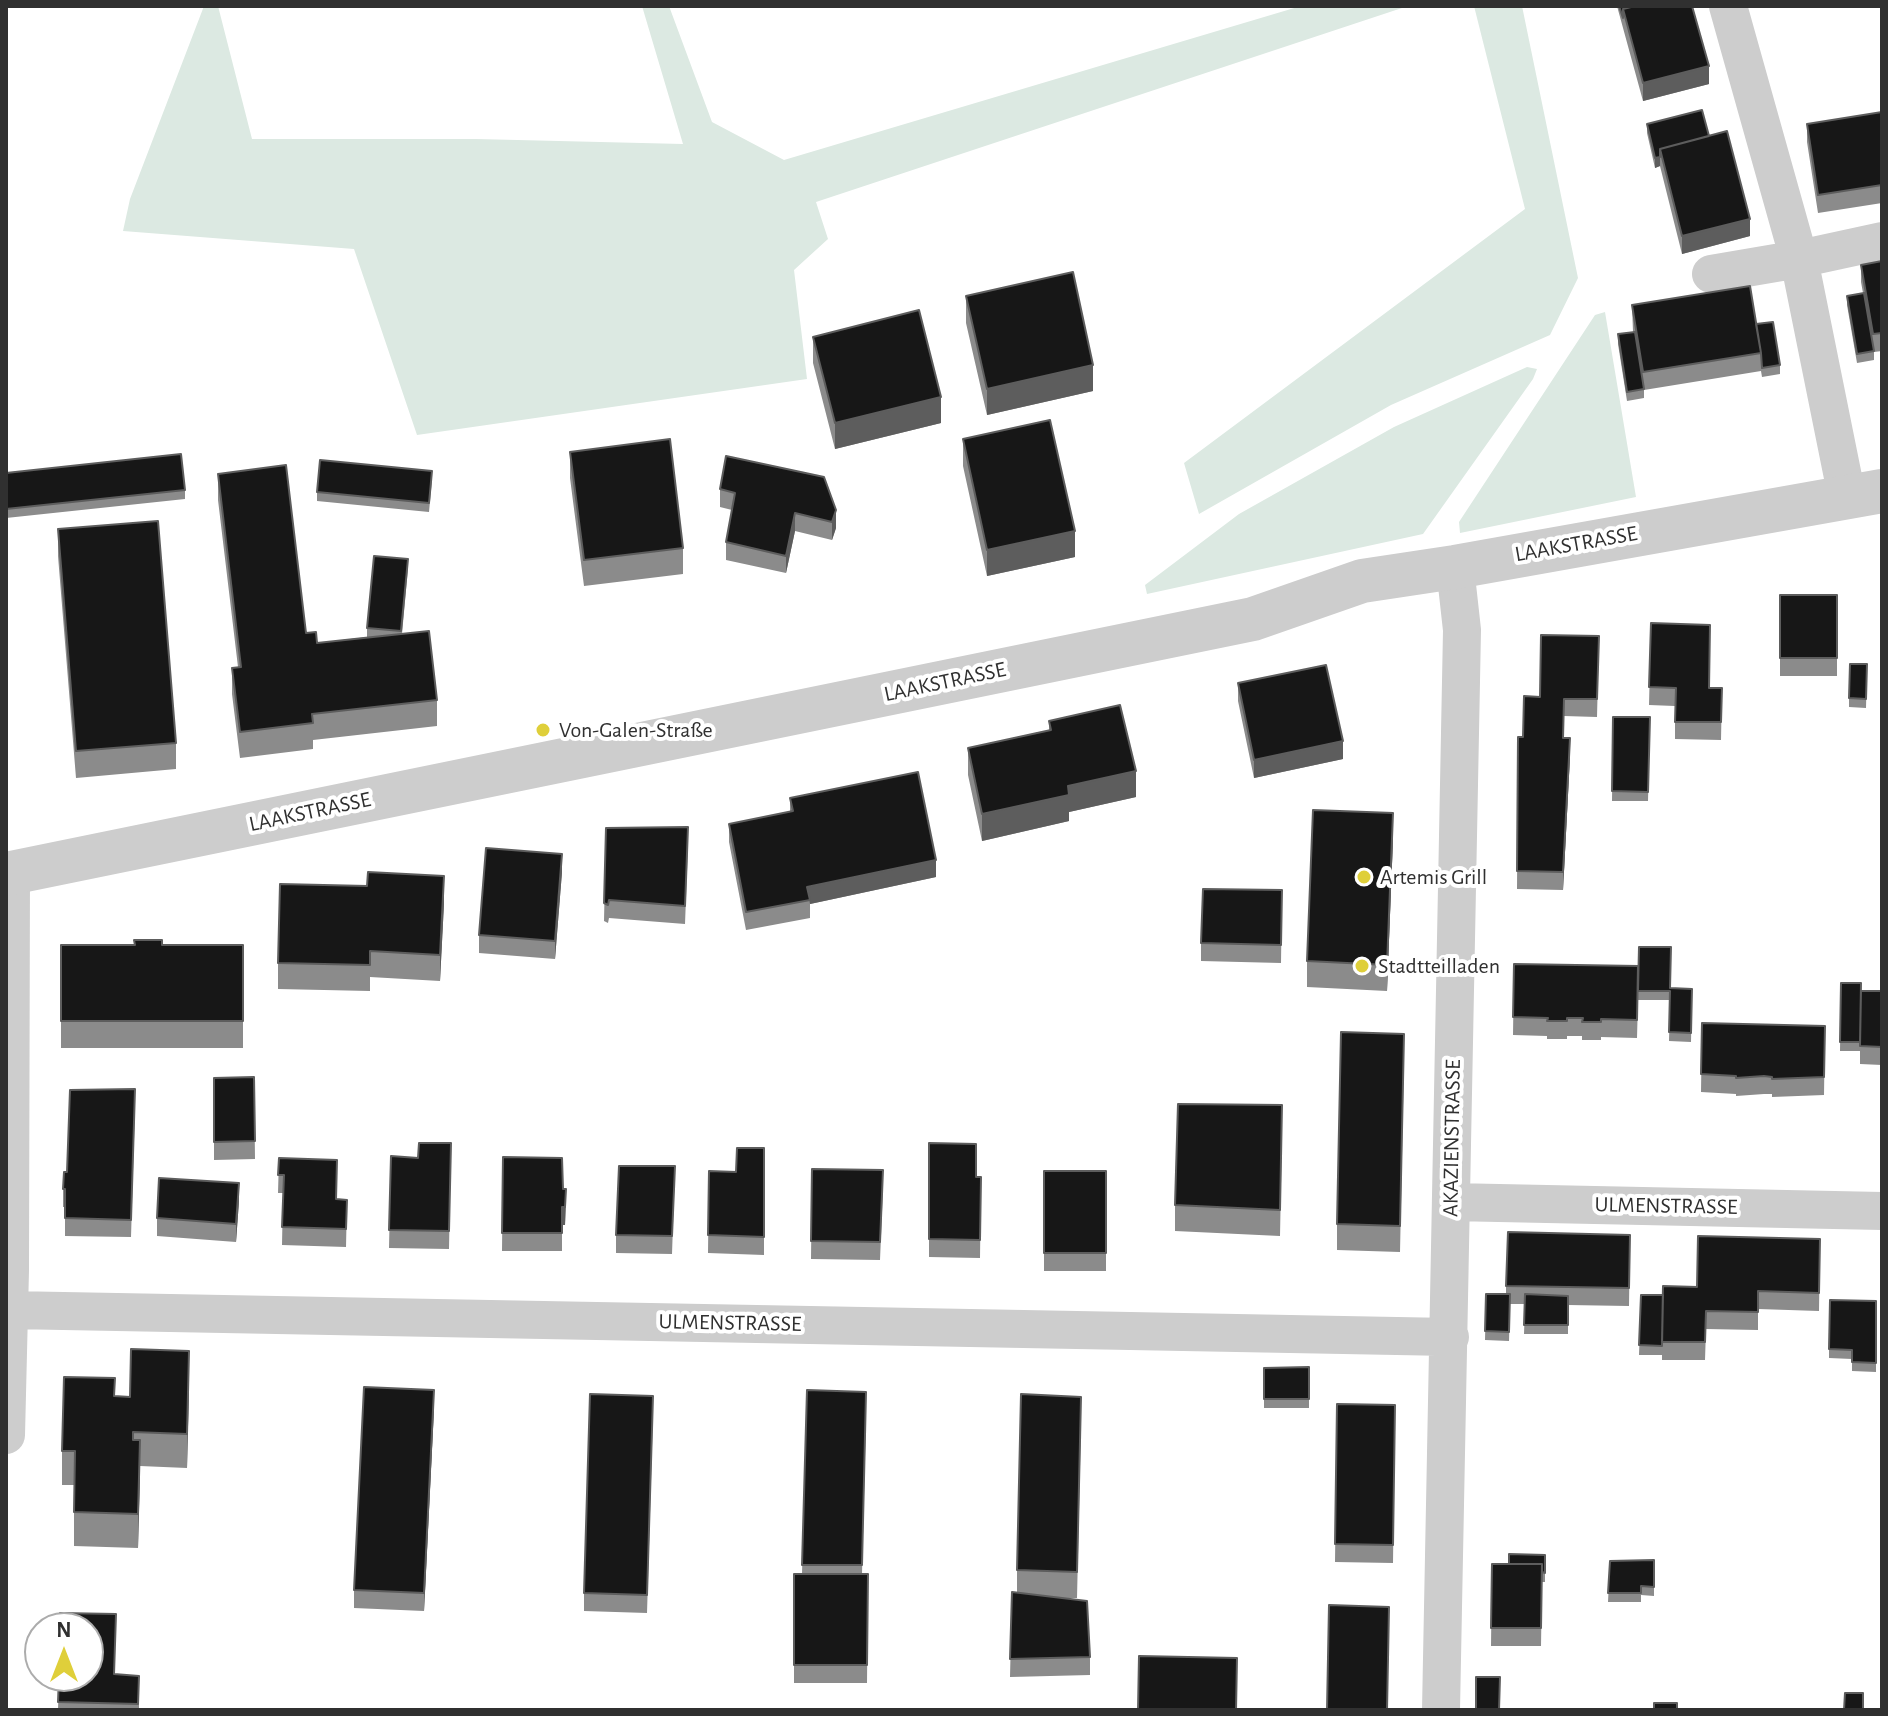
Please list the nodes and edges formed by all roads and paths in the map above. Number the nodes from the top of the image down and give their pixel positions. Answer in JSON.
{"nodes":[{"id":1,"x":1728,"y":6,"type":"edge"},
{"id":2,"x":1882,"y":241,"type":"edge"},
{"id":3,"x":1799,"y":259,"type":"junction"},
{"id":4,"x":1711,"y":274,"type":"dead end"},
{"id":5,"x":1864,"y":494,"type":"edge"},
{"id":6,"x":1455,"y":567,"type":"junction"},
{"id":7,"x":9,"y":874,"type":"edge"},
{"id":8,"x":1451,"y":1202,"type":"junction"},
{"id":9,"x":1882,"y":1211,"type":"edge"},
{"id":10,"x":10,"y":1310,"type":"junction"},
{"id":11,"x":1450,"y":1337,"type":"junction"},
{"id":12,"x":6,"y":1435,"type":"edge"},
{"id":13,"x":1441,"y":1710,"type":"edge"}],
"edges":[{"from":1,"to":3,"type":"street"},
{"from":2,"to":3,"type":"street"},
{"from":3,"to":4,"type":"street"},
{"from":3,"to":5,"type":"street"},
{"from":5,"to":6,"type":"street","name":"LAAKSTRASSE"},
{"from":6,"to":7,"type":"street","name":"LAAKSTRASSE"},
{"from":6,"to":8,"type":"street","name":"AKAZIENSTRASSE"},
{"from":7,"to":10,"type":"street"},
{"from":8,"to":9,"type":"street","name":"ULMENSTRASSE"},
{"from":8,"to":11,"type":"street","name":"AKAZIENSTRASSE"},
{"from":10,"to":11,"type":"street","name":"ULMENSTRASSE"},
{"from":10,"to":12,"type":"street"},
{"from":11,"to":13,"type":"street","name":"AKAZIENSTRASSE"}]}
